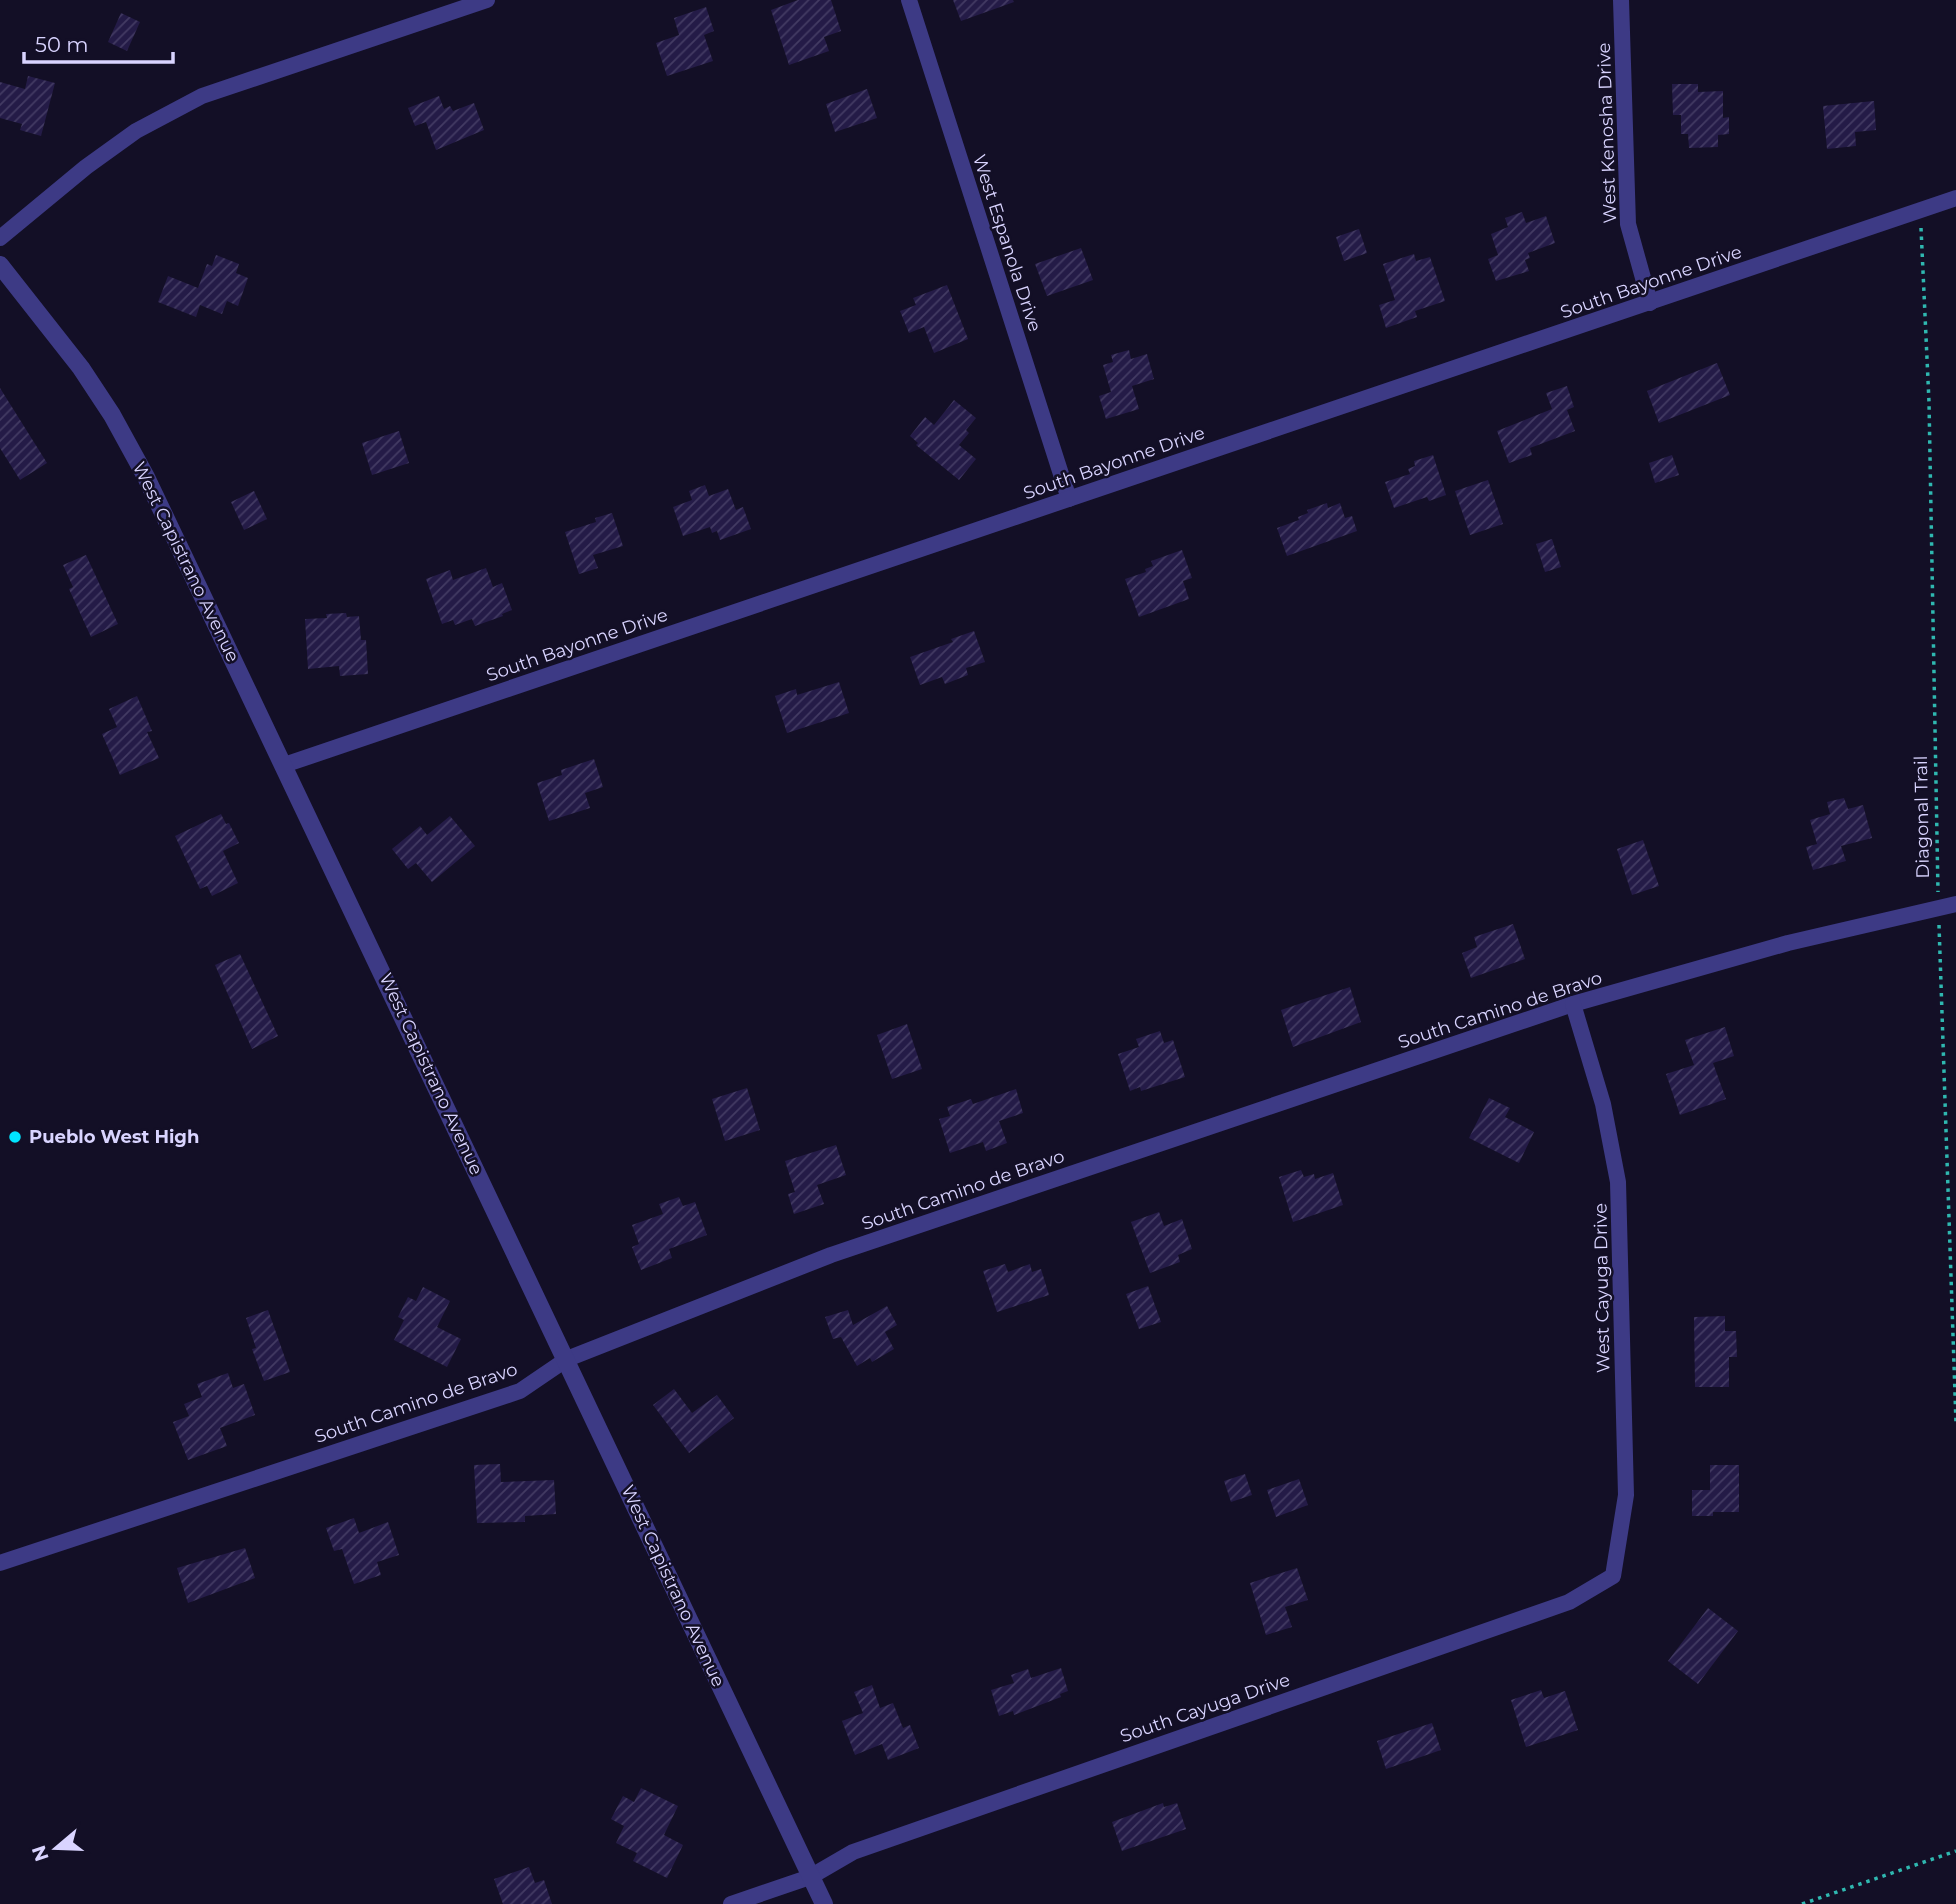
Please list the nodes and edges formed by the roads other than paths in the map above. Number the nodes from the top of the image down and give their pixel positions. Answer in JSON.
{"nodes":[{"id":1,"x":486,"y":0,"type":"edge"},
{"id":2,"x":909,"y":0,"type":"edge"},
{"id":3,"x":1621,"y":0,"type":"edge"},
{"id":4,"x":1956,"y":198,"type":"edge"},
{"id":5,"x":0,"y":238,"type":"edge"},
{"id":6,"x":0,"y":265,"type":"edge"},
{"id":7,"x":1650,"y":303,"type":"junction"},
{"id":8,"x":1069,"y":499,"type":"junction"},
{"id":9,"x":284,"y":765,"type":"junction"},
{"id":10,"x":1956,"y":904,"type":"edge"},
{"id":11,"x":1573,"y":1004,"type":"junction"},
{"id":12,"x":567,"y":1359,"type":"junction"},
{"id":13,"x":0,"y":1563,"type":"edge"},
{"id":14,"x":1613,"y":1576,"type":"joint"},
{"id":15,"x":810,"y":1877,"type":"junction"},
{"id":16,"x":731,"y":1904,"type":"edge"},
{"id":17,"x":824,"y":1904,"type":"edge"}],
"edges":[{"from":1,"to":5,"type":"street"},
{"from":2,"to":8,"type":"street","name":"West Espanola Drive"},
{"from":3,"to":7,"type":"street","name":"West Kenosha Drive"},
{"from":4,"to":7,"type":"street","name":"South Bayonne Drive"},
{"from":6,"to":9,"type":"street","name":"West Capistrano Avenue"},
{"from":7,"to":8,"type":"street","name":"South Bayonne Drive"},
{"from":8,"to":9,"type":"street","name":"South Bayonne Drive"},
{"from":9,"to":12,"type":"street","name":"West Capistrano Avenue"},
{"from":10,"to":11,"type":"street","name":"South Camino de Bravo"},
{"from":11,"to":12,"type":"street","name":"South Camino de Bravo"},
{"from":11,"to":14,"type":"street","name":"West Cayuga Drive"},
{"from":12,"to":13,"type":"street","name":"South Camino de Bravo"},
{"from":12,"to":15,"type":"street","name":"West Capistrano Avenue"},
{"from":14,"to":15,"type":"street","name":"South Cayuga Drive"},
{"from":15,"to":16,"type":"street","name":"South Cayuga Drive"},
{"from":15,"to":17,"type":"street","name":"West Capistrano Avenue"}]}
